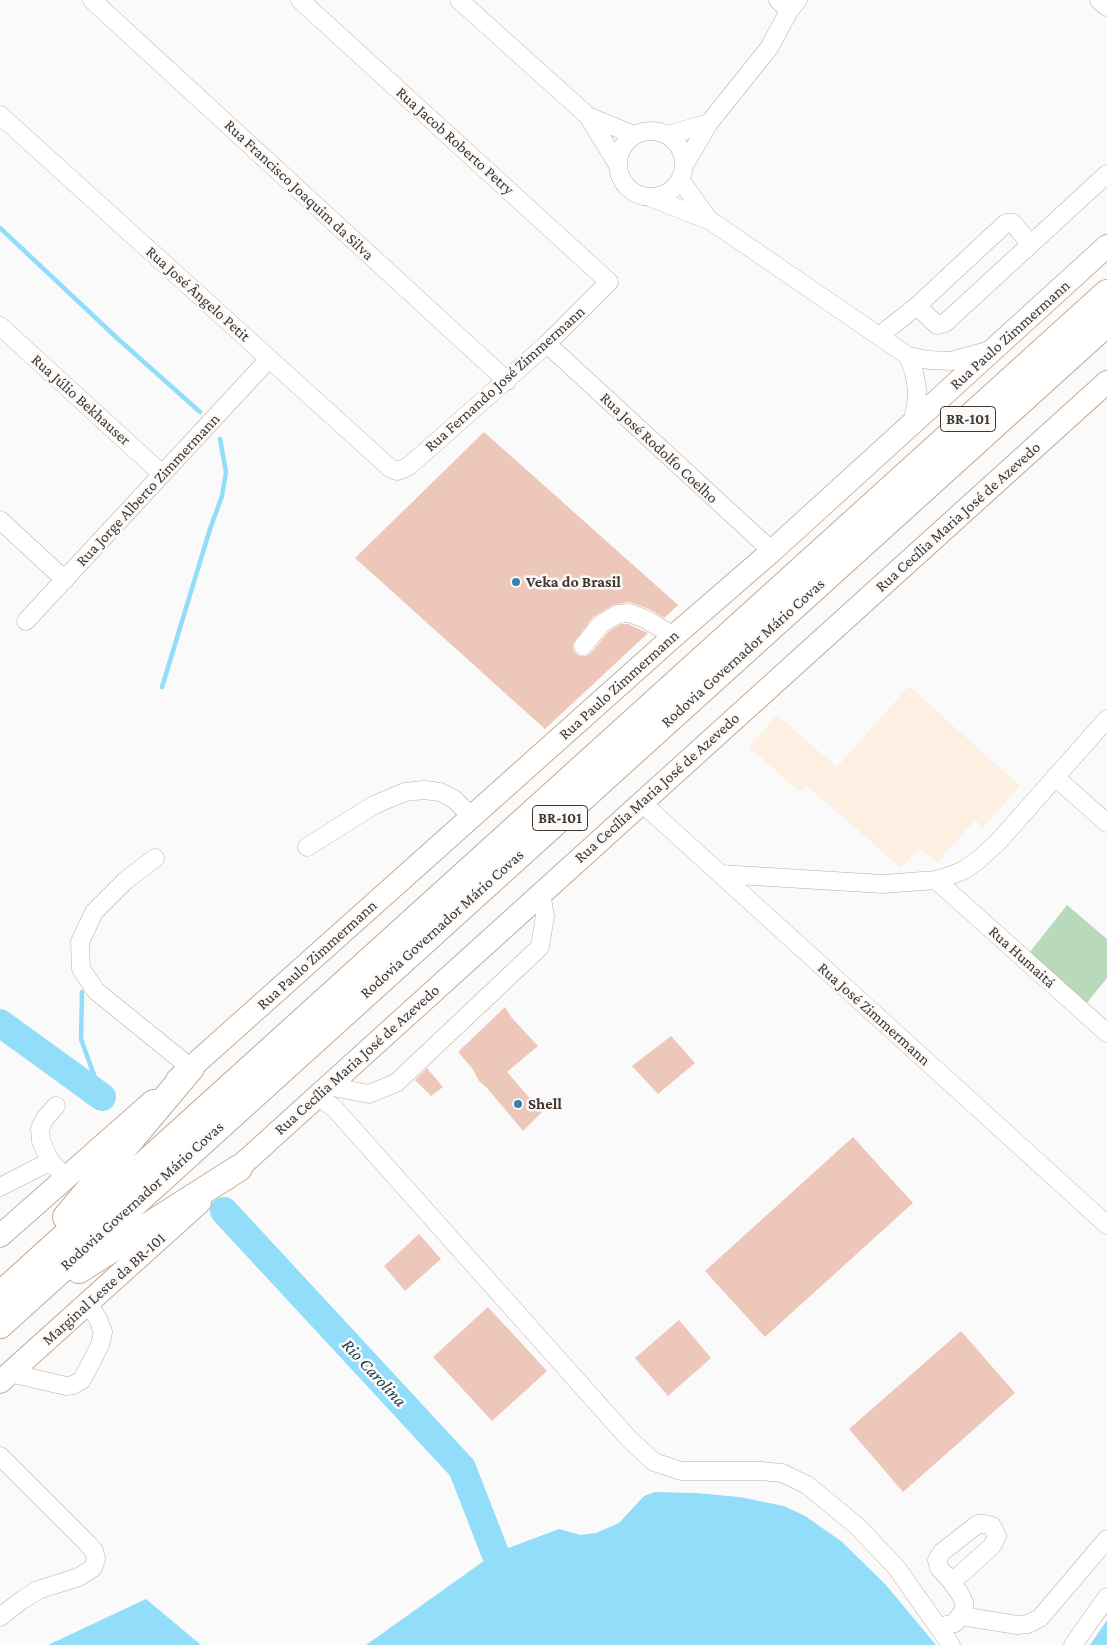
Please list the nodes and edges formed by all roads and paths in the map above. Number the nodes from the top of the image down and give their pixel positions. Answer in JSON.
{"nodes":[{"id":1,"x":92,"y":0,"type":"edge"},
{"id":2,"x":300,"y":0,"type":"edge"},
{"id":3,"x":459,"y":0,"type":"edge"},
{"id":4,"x":1099,"y":0,"type":"edge"},
{"id":5,"x":788,"y":4,"type":"edge"},
{"id":6,"x":1107,"y":7,"type":"edge"},
{"id":7,"x":0,"y":115,"type":"edge"},
{"id":8,"x":588,"y":116,"type":"junction"},
{"id":9,"x":709,"y":123,"type":"junction"},
{"id":10,"x":634,"y":135,"type":"junction"},
{"id":11,"x":668,"y":135,"type":"junction"},
{"id":12,"x":618,"y":165,"type":"junction"},
{"id":13,"x":683,"y":173,"type":"junction"},
{"id":14,"x":1107,"y":174,"type":"edge"},
{"id":15,"x":652,"y":198,"type":"junction"},
{"id":16,"x":711,"y":221,"type":"junction"},
{"id":17,"x":1030,"y":244,"type":"junction"},
{"id":18,"x":1107,"y":246,"type":"edge"},
{"id":19,"x":609,"y":282,"type":"joint"},
{"id":20,"x":1107,"y":293,"type":"edge"},
{"id":21,"x":916,"y":306,"type":"junction"},
{"id":22,"x":1107,"y":323,"type":"edge"},
{"id":23,"x":0,"y":326,"type":"edge"},
{"id":24,"x":879,"y":336,"type":"junction"},
{"id":25,"x":547,"y":344,"type":"junction"},
{"id":26,"x":995,"y":349,"type":"junction"},
{"id":27,"x":908,"y":356,"type":"junction"},
{"id":28,"x":269,"y":359,"type":"junction"},
{"id":29,"x":507,"y":381,"type":"junction"},
{"id":30,"x":1107,"y":382,"type":"edge"},
{"id":31,"x":912,"y":424,"type":"junction"},
{"id":32,"x":396,"y":471,"type":"joint"},
{"id":33,"x":162,"y":474,"type":"junction"},
{"id":34,"x":0,"y":520,"type":"edge"},
{"id":35,"x":772,"y":551,"type":"junction"},
{"id":36,"x":65,"y":580,"type":"junction"},
{"id":37,"x":26,"y":622,"type":"dead end"},
{"id":38,"x":674,"y":636,"type":"junction"},
{"id":39,"x":583,"y":646,"type":"dead end"},
{"id":40,"x":1107,"y":719,"type":"edge"},
{"id":41,"x":1055,"y":776,"type":"junction"},
{"id":42,"x":641,"y":802,"type":"junction"},
{"id":43,"x":472,"y":816,"type":"junction"},
{"id":44,"x":1107,"y":823,"type":"edge"},
{"id":45,"x":307,"y":847,"type":"dead end"},
{"id":46,"x":155,"y":858,"type":"dead end"},
{"id":47,"x":721,"y":874,"type":"junction"},
{"id":48,"x":936,"y":880,"type":"junction"},
{"id":49,"x":541,"y":893,"type":"junction"},
{"id":50,"x":1107,"y":1034,"type":"edge"},
{"id":51,"x":191,"y":1068,"type":"junction"},
{"id":52,"x":323,"y":1091,"type":"junction"},
{"id":53,"x":56,"y":1106,"type":"dead end"},
{"id":54,"x":238,"y":1168,"type":"junction"},
{"id":55,"x":59,"y":1171,"type":"junction"},
{"id":56,"x":0,"y":1187,"type":"edge"},
{"id":57,"x":208,"y":1196,"type":"joint"},
{"id":58,"x":1107,"y":1225,"type":"edge"},
{"id":59,"x":0,"y":1236,"type":"edge"},
{"id":60,"x":88,"y":1303,"type":"junction"},
{"id":61,"x":4,"y":1306,"type":"edge"},
{"id":62,"x":5,"y":1377,"type":"edge"},
{"id":63,"x":0,"y":1456,"type":"edge"},
{"id":64,"x":1107,"y":1538,"type":"edge"},
{"id":65,"x":951,"y":1581,"type":"dead end"},
{"id":66,"x":1107,"y":1597,"type":"edge"},
{"id":67,"x":961,"y":1616,"type":"junction"},
{"id":68,"x":0,"y":1617,"type":"edge"},
{"id":69,"x":939,"y":1627,"type":"junction"},
{"id":70,"x":951,"y":1645,"type":"edge"},
{"id":71,"x":1073,"y":1645,"type":"edge"}],
"edges":[{"from":1,"to":29,"type":"street","name":"Rua Francisco Joaquim da Silva"},
{"from":2,"to":19,"type":"street","name":"Rua Jacob Roberto Petry"},
{"from":3,"to":8,"type":"street"},
{"from":4,"to":6,"type":"street"},
{"from":5,"to":9,"type":"street"},
{"from":7,"to":28,"type":"street","name":"Rua José Ângelo Petit"},
{"from":8,"to":10,"type":"street"},
{"from":8,"to":12,"type":"street"},
{"from":9,"to":11,"type":"street"},
{"from":9,"to":13,"type":"street"},
{"from":10,"to":11,"type":"street"},
{"from":10,"to":12,"type":"street"},
{"from":11,"to":13,"type":"street"},
{"from":12,"to":15,"type":"street"},
{"from":13,"to":15,"type":"street"},
{"from":13,"to":16,"type":"street"},
{"from":14,"to":17,"type":"street"},
{"from":15,"to":16,"type":"street"},
{"from":16,"to":24,"type":"street"},
{"from":17,"to":21,"type":"street"},
{"from":17,"to":21,"type":"street"},
{"from":18,"to":26,"type":"main road","name":"Rua Paulo Zimmermann"},
{"from":19,"to":25,"type":"street","name":"Rua Fernando José Zimmermann"},
{"from":20,"to":61,"type":"highway","name":"Rodovia Governador Mário Covas","number":"BR-101"},
{"from":21,"to":24,"type":"street"},
{"from":22,"to":61,"type":"highway","name":"Rodovia Governador Mário Covas","number":"BR-101"},
{"from":23,"to":33,"type":"street","name":"Rua Júlio Bekhauser"},
{"from":24,"to":27,"type":"street"},
{"from":25,"to":29,"type":"street","name":"Rua Fernando José Zimmermann"},
{"from":25,"to":35,"type":"street","name":"Rua José Rodolfo Coelho"},
{"from":26,"to":27,"type":"street"},
{"from":26,"to":31,"type":"main road","name":"Rua Paulo Zimmermann"},
{"from":27,"to":31,"type":"street"},
{"from":28,"to":32,"type":"street","name":"Rua José Ângelo Petit"},
{"from":28,"to":33,"type":"street","name":"Rua Jorge Alberto Zimmermann"},
{"from":29,"to":32,"type":"street","name":"Rua Fernando José Zimmermann"},
{"from":30,"to":42,"type":"main road","name":"Rua Cecília Maria José de Azevedo"},
{"from":31,"to":35,"type":"main road","name":"Rua Paulo Zimmermann"},
{"from":33,"to":36,"type":"street","name":"Rua Jorge Alberto Zimmermann"},
{"from":34,"to":36,"type":"street"},
{"from":35,"to":38,"type":"main road","name":"Rua Paulo Zimmermann"},
{"from":36,"to":37,"type":"street","name":"Rua Jorge Alberto Zimmermann"},
{"from":38,"to":39,"type":"street"},
{"from":38,"to":43,"type":"main road","name":"Rua Paulo Zimmermann"},
{"from":40,"to":41,"type":"street"},
{"from":41,"to":44,"type":"street"},
{"from":41,"to":48,"type":"street"},
{"from":42,"to":47,"type":"street","name":"Rua José Zimmermann"},
{"from":42,"to":49,"type":"main road","name":"Rua Cecília Maria José de Azevedo"},
{"from":43,"to":45,"type":"street"},
{"from":43,"to":51,"type":"main road","name":"Rua Paulo Zimmermann"},
{"from":46,"to":51,"type":"street"},
{"from":47,"to":48,"type":"street"},
{"from":47,"to":58,"type":"street","name":"Rua José Zimmermann"},
{"from":48,"to":50,"type":"street","name":"Rua Humaitá"},
{"from":49,"to":52,"type":"main road","name":"Rua Cecília Maria José de Azevedo"},
{"from":49,"to":52,"type":"street"},
{"from":51,"to":55,"type":"main road","name":"Rua Paulo Zimmermann"},
{"from":51,"to":61,"type":"highway"},
{"from":52,"to":54,"type":"main road","name":"Rua Cecília Maria José de Azevedo"},
{"from":52,"to":69,"type":"street"},
{"from":53,"to":55,"type":"street"},
{"from":54,"to":57,"type":"main road","name":"Rua Cecília Maria José de Azevedo"},
{"from":54,"to":61,"type":"highway"},
{"from":55,"to":56,"type":"street"},
{"from":55,"to":59,"type":"main road","name":"Rua Paulo Zimmermann"},
{"from":57,"to":60,"type":"main road","name":"Marginal Leste da BR-101"},
{"from":60,"to":62,"type":"main road","name":"Marginal Leste da BR-101"},
{"from":60,"to":62,"type":"street"},
{"from":63,"to":68,"type":"street"},
{"from":64,"to":67,"type":"street"},
{"from":65,"to":67,"type":"street"},
{"from":66,"to":71,"type":"street"},
{"from":67,"to":69,"type":"street"},
{"from":69,"to":70,"type":"street"}]}
